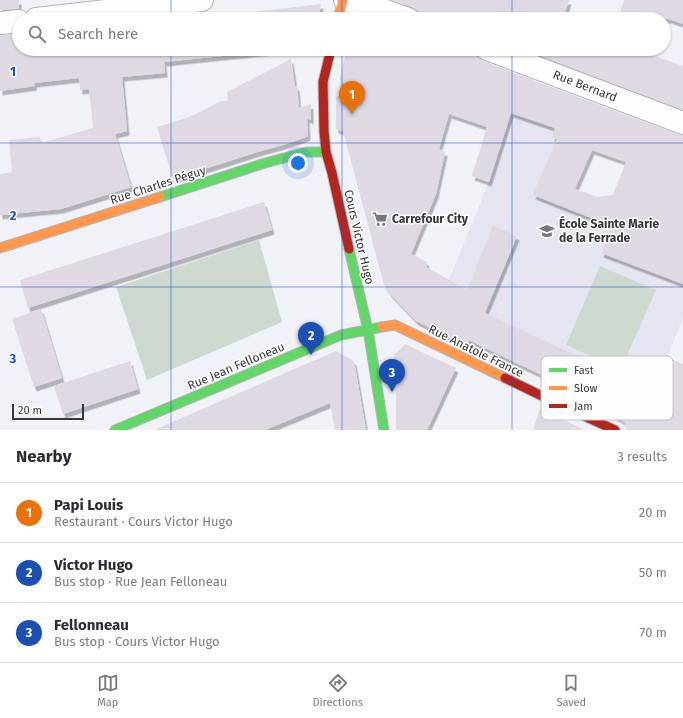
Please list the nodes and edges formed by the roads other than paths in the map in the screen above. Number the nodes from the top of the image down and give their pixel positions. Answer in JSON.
{"nodes":[{"id":1,"x":202,"y":0,"type":"edge"},
{"id":2,"x":344,"y":0,"type":"edge"},
{"id":3,"x":97,"y":12,"type":"edge"},
{"id":4,"x":340,"y":12,"type":"edge"},
{"id":5,"x":389,"y":12,"type":"edge"},
{"id":6,"x":12,"y":22,"type":"edge"},
{"id":7,"x":0,"y":23,"type":"edge"},
{"id":8,"x":329,"y":56,"type":"edge"},
{"id":9,"x":506,"y":56,"type":"edge"},
{"id":10,"x":683,"y":123,"type":"edge"},
{"id":11,"x":326,"y":152,"type":"junction"},
{"id":12,"x":0,"y":248,"type":"edge"},
{"id":13,"x":368,"y":330,"type":"junction"},
{"id":14,"x":541,"y":396,"type":"edge"},
{"id":15,"x":593,"y":420,"type":"edge"},
{"id":16,"x":115,"y":430,"type":"edge"},
{"id":17,"x":384,"y":430,"type":"edge"},
{"id":18,"x":615,"y":430,"type":"edge"}],
"edges":[{"from":1,"to":3,"type":"street"},
{"from":2,"to":4,"type":"street"},
{"from":2,"to":5,"type":"street"},
{"from":6,"to":7,"type":"street"},
{"from":8,"to":11,"type":"street","name":"Cours Victor Hugo"},
{"from":9,"to":10,"type":"street","name":"Rue Bernard"},
{"from":11,"to":12,"type":"street","name":"Rue Charles Péguy"},
{"from":11,"to":13,"type":"street","name":"Cours Victor Hugo"},
{"from":13,"to":14,"type":"street","name":"Rue Anatole France"},
{"from":13,"to":16,"type":"street","name":"Rue Jean Felloneau"},
{"from":13,"to":17,"type":"street","name":"Cours Victor Hugo"},
{"from":15,"to":18,"type":"street","name":"Rue Anatole France"}]}
